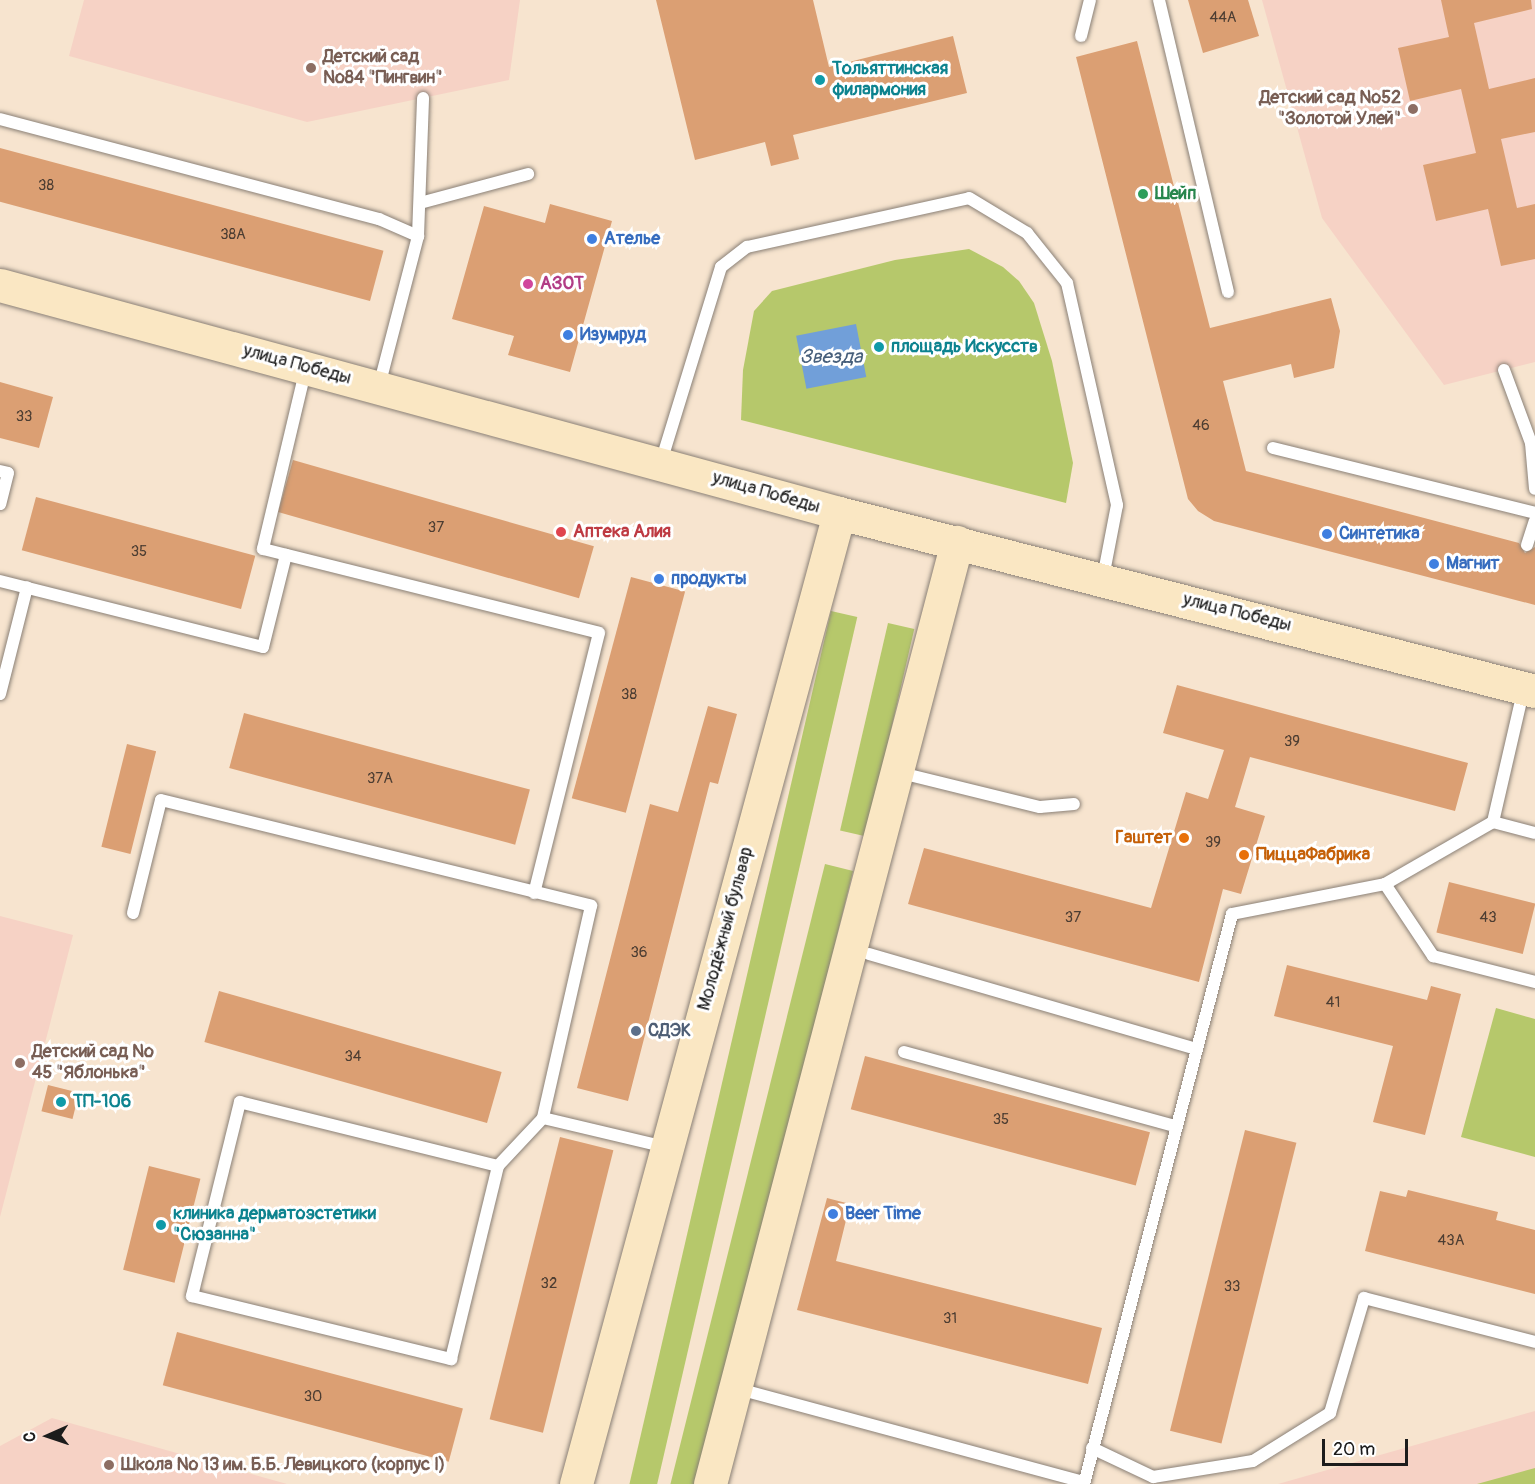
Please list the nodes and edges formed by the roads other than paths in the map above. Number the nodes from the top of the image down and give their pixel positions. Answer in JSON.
{"nodes":[{"id":1,"x":1090,"y":0,"type":"edge"},
{"id":2,"x":1159,"y":0,"type":"edge"},
{"id":3,"x":1081,"y":36,"type":"dead end"},
{"id":4,"x":423,"y":98,"type":"dead end"},
{"id":5,"x":0,"y":119,"type":"edge"},
{"id":6,"x":528,"y":174,"type":"dead end"},
{"id":7,"x":420,"y":203,"type":"junction"},
{"id":8,"x":418,"y":236,"type":"junction"},
{"id":9,"x":0,"y":285,"type":"edge"},
{"id":10,"x":1228,"y":292,"type":"dead end"},
{"id":11,"x":306,"y":368,"type":"junction"},
{"id":12,"x":1504,"y":370,"type":"dead end"},
{"id":13,"x":379,"y":387,"type":"junction"},
{"id":14,"x":1273,"y":448,"type":"dead end"},
{"id":15,"x":661,"y":463,"type":"junction"},
{"id":16,"x":0,"y":471,"type":"edge"},
{"id":17,"x":1535,"y":489,"type":"edge"},
{"id":18,"x":0,"y":504,"type":"edge"},
{"id":19,"x":839,"y":513,"type":"junction"},
{"id":20,"x":1535,"y":513,"type":"edge"},
{"id":21,"x":1535,"y":521,"type":"edge"},
{"id":22,"x":957,"y":542,"type":"junction"},
{"id":23,"x":1527,"y":545,"type":"dead end"},
{"id":24,"x":286,"y":555,"type":"junction"},
{"id":25,"x":1103,"y":579,"type":"junction"},
{"id":26,"x":0,"y":581,"type":"edge"},
{"id":27,"x":27,"y":588,"type":"junction"},
{"id":28,"x":1529,"y":690,"type":"edge"},
{"id":29,"x":0,"y":694,"type":"edge"},
{"id":30,"x":896,"y":772,"type":"junction"},
{"id":31,"x":1074,"y":804,"type":"dead end"},
{"id":32,"x":1494,"y":822,"type":"junction"},
{"id":33,"x":1535,"y":834,"type":"edge"},
{"id":34,"x":1385,"y":884,"type":"junction"},
{"id":35,"x":534,"y":893,"type":"junction"},
{"id":36,"x":133,"y":913,"type":"dead end"},
{"id":37,"x":869,"y":954,"type":"dead end"},
{"id":38,"x":1535,"y":982,"type":"edge"},
{"id":39,"x":1195,"y":1049,"type":"junction"},
{"id":40,"x":904,"y":1052,"type":"dead end"},
{"id":41,"x":543,"y":1118,"type":"junction"},
{"id":42,"x":1174,"y":1126,"type":"junction"},
{"id":43,"x":666,"y":1147,"type":"junction"},
{"id":44,"x":498,"y":1166,"type":"junction"},
{"id":45,"x":1535,"y":1342,"type":"edge"},
{"id":46,"x":735,"y":1388,"type":"junction"},
{"id":47,"x":1092,"y":1448,"type":"junction"},
{"id":48,"x":1159,"y":1481,"type":"edge"},
{"id":49,"x":1084,"y":1483,"type":"edge"},
{"id":50,"x":576,"y":1484,"type":"edge"},
{"id":51,"x":710,"y":1484,"type":"edge"}],
"edges":[{"from":1,"to":3,"type":"lane"},
{"from":2,"to":10,"type":"lane"},
{"from":4,"to":7,"type":"lane"},
{"from":5,"to":8,"type":"lane"},
{"from":6,"to":7,"type":"lane"},
{"from":7,"to":8,"type":"lane"},
{"from":8,"to":13,"type":"lane"},
{"from":9,"to":11,"type":"main road","name":"улица Победы"},
{"from":11,"to":13,"type":"main road","name":"улица Победы"},
{"from":11,"to":24,"type":"lane"},
{"from":12,"to":17,"type":"lane"},
{"from":13,"to":15,"type":"main road","name":"улица Победы"},
{"from":14,"to":20,"type":"lane"},
{"from":15,"to":19,"type":"main road","name":"улица Победы"},
{"from":15,"to":25,"type":"lane"},
{"from":16,"to":18,"type":"lane"},
{"from":19,"to":22,"type":"main road","name":"улица Победы"},
{"from":19,"to":43,"type":"main road","name":"Молодёжный бульвар"},
{"from":21,"to":23,"type":"lane"},
{"from":22,"to":25,"type":"main road","name":"улица Победы"},
{"from":22,"to":30,"type":"main road"},
{"from":24,"to":27,"type":"lane"},
{"from":24,"to":35,"type":"lane"},
{"from":25,"to":28,"type":"main road","name":"улица Победы"},
{"from":26,"to":27,"type":"lane"},
{"from":27,"to":29,"type":"lane"},
{"from":28,"to":32,"type":"lane"},
{"from":30,"to":31,"type":"lane"},
{"from":30,"to":46,"type":"main road"},
{"from":32,"to":33,"type":"lane"},
{"from":32,"to":34,"type":"lane"},
{"from":34,"to":38,"type":"lane"},
{"from":34,"to":39,"type":"lane"},
{"from":35,"to":36,"type":"lane"},
{"from":35,"to":41,"type":"lane"},
{"from":37,"to":39,"type":"lane"},
{"from":39,"to":42,"type":"lane"},
{"from":40,"to":42,"type":"lane"},
{"from":41,"to":43,"type":"lane"},
{"from":41,"to":44,"type":"lane"},
{"from":42,"to":47,"type":"lane"},
{"from":43,"to":50,"type":"main road","name":"Молодёжный бульвар"},
{"from":44,"to":44,"type":"lane"},
{"from":45,"to":48,"type":"lane"},
{"from":46,"to":49,"type":"lane"},
{"from":46,"to":51,"type":"main road"},
{"from":47,"to":48,"type":"lane"},
{"from":47,"to":49,"type":"lane"}]}
